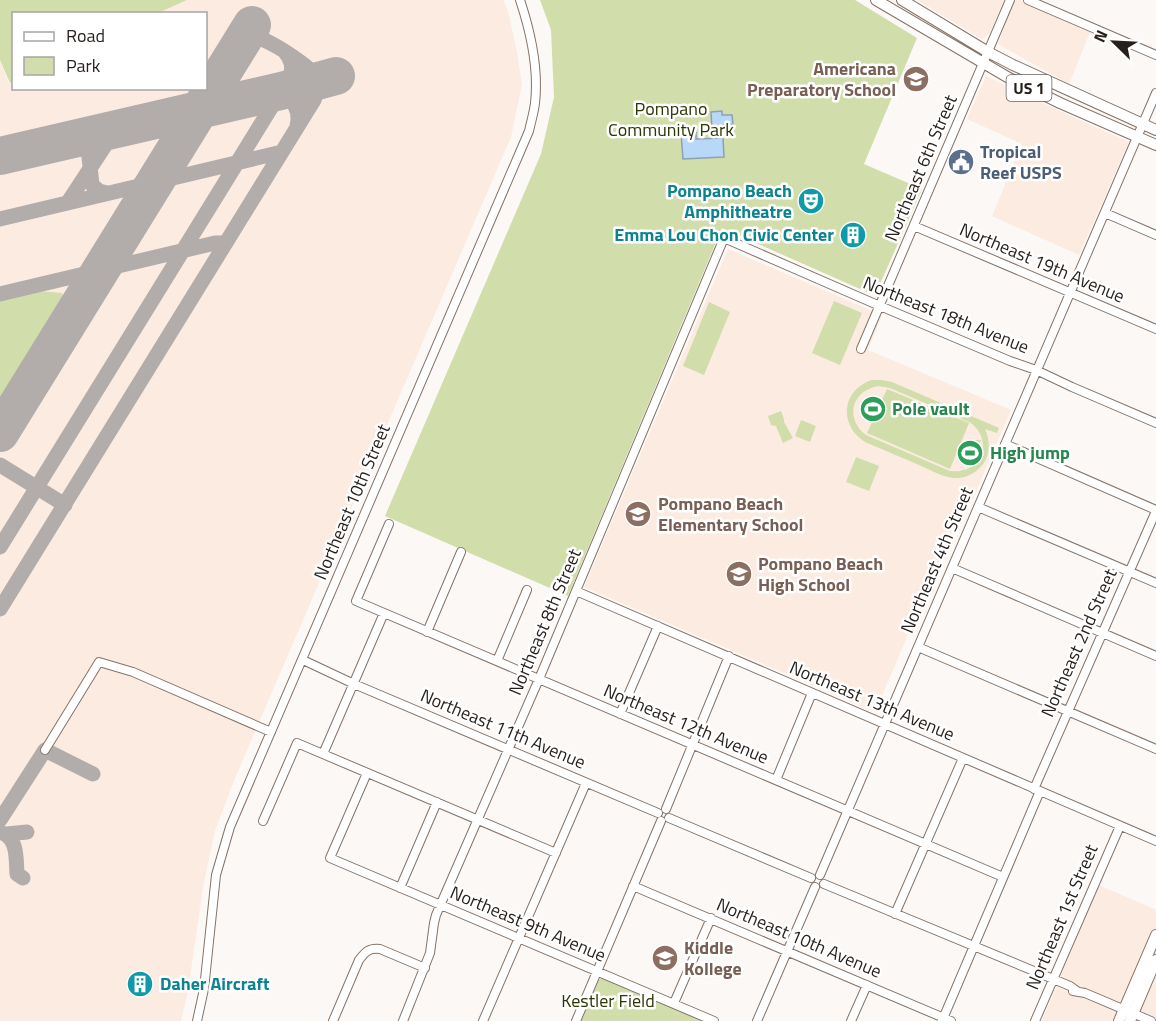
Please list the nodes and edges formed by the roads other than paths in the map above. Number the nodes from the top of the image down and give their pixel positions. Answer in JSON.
{"nodes":[{"id":1,"x":520,"y":0,"type":"edge"},
{"id":2,"x":876,"y":0,"type":"edge"},
{"id":3,"x":902,"y":0,"type":"edge"},
{"id":4,"x":1010,"y":0,"type":"edge"},
{"id":5,"x":1028,"y":0,"type":"edge"},
{"id":6,"x":988,"y":52,"type":"junction"},
{"id":7,"x":1156,"y":55,"type":"edge"},
{"id":8,"x":983,"y":64,"type":"junction"},
{"id":9,"x":1156,"y":93,"type":"edge"},
{"id":10,"x":1142,"y":125,"type":"junction"},
{"id":11,"x":1156,"y":130,"type":"edge"},
{"id":12,"x":1137,"y":136,"type":"junction"},
{"id":13,"x":1156,"y":145,"type":"edge"},
{"id":14,"x":1105,"y":213,"type":"junction"},
{"id":15,"x":914,"y":226,"type":"junction"},
{"id":16,"x":1156,"y":235,"type":"edge"},
{"id":17,"x":724,"y":237,"type":"joint"},
{"id":18,"x":1070,"y":293,"type":"junction"},
{"id":19,"x":880,"y":306,"type":"junction"},
{"id":20,"x":1156,"y":329,"type":"edge"},
{"id":21,"x":861,"y":349,"type":"dead end"},
{"id":22,"x":1036,"y":370,"type":"junction"},
{"id":23,"x":1156,"y":423,"type":"edge"},
{"id":24,"x":1005,"y":444,"type":"junction"},
{"id":25,"x":978,"y":507,"type":"junction"},
{"id":26,"x":1156,"y":510,"type":"edge"},
{"id":27,"x":389,"y":524,"type":"dead end"},
{"id":28,"x":461,"y":552,"type":"dead end"},
{"id":29,"x":952,"y":568,"type":"junction"},
{"id":30,"x":1129,"y":571,"type":"junction"},
{"id":31,"x":1156,"y":583,"type":"edge"},
{"id":32,"x":527,"y":590,"type":"dead end"},
{"id":33,"x":576,"y":591,"type":"junction"},
{"id":34,"x":384,"y":613,"type":"junction"},
{"id":35,"x":658,"y":626,"type":"junction"},
{"id":36,"x":427,"y":632,"type":"junction"},
{"id":37,"x":1101,"y":632,"type":"junction"},
{"id":38,"x":918,"y":647,"type":"junction"},
{"id":39,"x":729,"y":656,"type":"junction"},
{"id":40,"x":1156,"y":656,"type":"edge"},
{"id":41,"x":497,"y":661,"type":"junction"},
{"id":42,"x":301,"y":663,"type":"junction"},
{"id":43,"x":539,"y":679,"type":"junction"},
{"id":44,"x":354,"y":684,"type":"junction"},
{"id":45,"x":812,"y":693,"type":"junction"},
{"id":46,"x":1067,"y":711,"type":"junction"},
{"id":47,"x":620,"y":714,"type":"junction"},
{"id":48,"x":885,"y":724,"type":"junction"},
{"id":49,"x":271,"y":732,"type":"junction"},
{"id":50,"x":693,"y":745,"type":"junction"},
{"id":51,"x":1156,"y":749,"type":"edge"},
{"id":52,"x":45,"y":750,"type":"dead end"},
{"id":53,"x":509,"y":750,"type":"junction"},
{"id":54,"x":323,"y":754,"type":"junction"},
{"id":55,"x":963,"y":758,"type":"junction"},
{"id":56,"x":367,"y":772,"type":"junction"},
{"id":57,"x":776,"y":780,"type":"junction"},
{"id":58,"x":586,"y":783,"type":"junction"},
{"id":59,"x":1037,"y":790,"type":"junction"},
{"id":60,"x":437,"y":802,"type":"junction"},
{"id":61,"x":848,"y":811,"type":"junction"},
{"id":62,"x":664,"y":815,"type":"junction"},
{"id":63,"x":479,"y":820,"type":"junction"},
{"id":64,"x":263,"y":821,"type":"dead end"},
{"id":65,"x":1120,"y":826,"type":"junction"},
{"id":66,"x":1156,"y":841,"type":"edge"},
{"id":67,"x":926,"y":844,"type":"junction"},
{"id":68,"x":556,"y":853,"type":"junction"},
{"id":69,"x":1003,"y":877,"type":"junction"},
{"id":70,"x":818,"y":881,"type":"junction"},
{"id":71,"x":633,"y":886,"type":"junction"},
{"id":72,"x":400,"y":888,"type":"junction"},
{"id":73,"x":441,"y":906,"type":"junction"},
{"id":74,"x":895,"y":914,"type":"junction"},
{"id":75,"x":711,"y":918,"type":"junction"},
{"id":76,"x":1156,"y":935,"type":"edge"},
{"id":77,"x":519,"y":938,"type":"junction"},
{"id":78,"x":974,"y":947,"type":"junction"},
{"id":79,"x":787,"y":951,"type":"junction"},
{"id":80,"x":1156,"y":960,"type":"edge"},
{"id":81,"x":424,"y":968,"type":"junction"},
{"id":82,"x":597,"y":971,"type":"junction"},
{"id":83,"x":1052,"y":982,"type":"junction"},
{"id":84,"x":867,"y":985,"type":"junction"},
{"id":85,"x":674,"y":1003,"type":"junction"},
{"id":86,"x":1129,"y":1015,"type":"edge"},
{"id":87,"x":945,"y":1020,"type":"edge"},
{"id":88,"x":197,"y":1021,"type":"edge"},
{"id":89,"x":333,"y":1021,"type":"edge"},
{"id":90,"x":403,"y":1021,"type":"edge"},
{"id":91,"x":483,"y":1021,"type":"edge"},
{"id":92,"x":576,"y":1021,"type":"edge"},
{"id":93,"x":714,"y":1021,"type":"edge"},
{"id":94,"x":757,"y":1021,"type":"edge"},
{"id":95,"x":851,"y":1021,"type":"edge"},
{"id":96,"x":1035,"y":1021,"type":"edge"},
{"id":97,"x":1119,"y":1021,"type":"edge"},
{"id":98,"x":1151,"y":1021,"type":"edge"}],
"edges":[{"from":1,"to":42,"type":"street","name":"Northeast 10th Street"},
{"from":2,"to":8,"type":"main road","number":"US 1"},
{"from":3,"to":6,"type":"main road","number":"US 1"},
{"from":4,"to":6,"type":"street","name":"Northeast 6th Street"},
{"from":5,"to":7,"type":"street"},
{"from":6,"to":8,"type":"street","name":"Northeast 6th Street"},
{"from":6,"to":10,"type":"main road","number":"US 1"},
{"from":8,"to":12,"type":"main road","number":"US 1"},
{"from":8,"to":15,"type":"street","name":"Northeast 6th Street"},
{"from":9,"to":10,"type":"street","name":"Northeast 4th Street"},
{"from":10,"to":11,"type":"main road","number":"US 1"},
{"from":10,"to":12,"type":"street","name":"Northeast 4th Street"},
{"from":12,"to":13,"type":"main road","number":"US 1"},
{"from":12,"to":14,"type":"street","name":"Northeast 4th Street"},
{"from":14,"to":16,"type":"street"},
{"from":14,"to":18,"type":"street","name":"Northeast 4th Street"},
{"from":15,"to":18,"type":"street","name":"Northeast 19th Avenue"},
{"from":15,"to":19,"type":"street","name":"Northeast 6th Street"},
{"from":17,"to":19,"type":"street","name":"Northeast 18th Avenue"},
{"from":17,"to":33,"type":"street","name":"Northeast 8th Street"},
{"from":18,"to":20,"type":"street","name":"Northeast 19th Avenue"},
{"from":18,"to":22,"type":"street","name":"Northeast 4th Street"},
{"from":19,"to":21,"type":"street","name":"Northeast 6th Street"},
{"from":19,"to":22,"type":"street","name":"Northeast 18th Avenue"},
{"from":22,"to":23,"type":"street","name":"Northeast 18th Avenue"},
{"from":22,"to":24,"type":"street","name":"Northeast 4th Street"},
{"from":24,"to":25,"type":"street","name":"Northeast 4th Street"},
{"from":24,"to":26,"type":"street"},
{"from":25,"to":29,"type":"street","name":"Northeast 4th Street"},
{"from":25,"to":30,"type":"street"},
{"from":26,"to":30,"type":"street","name":"Northeast 2nd Street"},
{"from":27,"to":34,"type":"street","name":"Northeast 12th Avenue"},
{"from":28,"to":36,"type":"street"},
{"from":29,"to":37,"type":"street"},
{"from":29,"to":38,"type":"street","name":"Northeast 4th Street"},
{"from":30,"to":31,"type":"street"},
{"from":30,"to":37,"type":"street","name":"Northeast 2nd Street"},
{"from":32,"to":41,"type":"street"},
{"from":33,"to":35,"type":"street","name":"Northeast 13th Avenue"},
{"from":33,"to":43,"type":"street","name":"Northeast 8th Street"},
{"from":34,"to":36,"type":"street","name":"Northeast 12th Avenue"},
{"from":34,"to":44,"type":"street"},
{"from":35,"to":39,"type":"street","name":"Northeast 13th Avenue"},
{"from":35,"to":47,"type":"street"},
{"from":36,"to":41,"type":"street","name":"Northeast 12th Avenue"},
{"from":37,"to":40,"type":"street"},
{"from":37,"to":46,"type":"street","name":"Northeast 2nd Street"},
{"from":38,"to":46,"type":"street"},
{"from":38,"to":48,"type":"street","name":"Northeast 4th Street"},
{"from":39,"to":45,"type":"street","name":"Northeast 13th Avenue"},
{"from":39,"to":50,"type":"street"},
{"from":41,"to":43,"type":"street","name":"Northeast 12th Avenue"},
{"from":42,"to":44,"type":"street","name":"Northeast 11th Avenue"},
{"from":42,"to":49,"type":"street","name":"Northeast 10th Street"},
{"from":43,"to":47,"type":"street","name":"Northeast 12th Avenue"},
{"from":43,"to":53,"type":"street","name":"Northeast 8th Street"},
{"from":44,"to":53,"type":"street","name":"Northeast 11th Avenue"},
{"from":44,"to":54,"type":"street"},
{"from":45,"to":48,"type":"street","name":"Northeast 13th Avenue"},
{"from":45,"to":57,"type":"street"},
{"from":46,"to":51,"type":"street"},
{"from":46,"to":59,"type":"street","name":"Northeast 2nd Street"},
{"from":47,"to":50,"type":"street","name":"Northeast 12th Avenue"},
{"from":48,"to":55,"type":"street","name":"Northeast 13th Avenue"},
{"from":48,"to":61,"type":"street","name":"Northeast 4th Street"},
{"from":49,"to":52,"type":"street"},
{"from":49,"to":88,"type":"street","name":"Northeast 10th Street"},
{"from":50,"to":57,"type":"street","name":"Northeast 12th Avenue"},
{"from":50,"to":62,"type":"street"},
{"from":53,"to":58,"type":"street","name":"Northeast 11th Avenue"},
{"from":53,"to":63,"type":"street","name":"Northeast 8th Street"},
{"from":54,"to":56,"type":"street"},
{"from":54,"to":64,"type":"street"},
{"from":55,"to":59,"type":"street","name":"Northeast 13th Avenue"},
{"from":55,"to":67,"type":"street"},
{"from":56,"to":60,"type":"street"},
{"from":56,"to":72,"type":"street","name":"Northeast 9th Avenue"},
{"from":57,"to":61,"type":"street","name":"Northeast 12th Avenue"},
{"from":58,"to":62,"type":"street","name":"Northeast 11th Avenue"},
{"from":58,"to":68,"type":"street"},
{"from":59,"to":65,"type":"street","name":"Northeast 13th Avenue"},
{"from":59,"to":69,"type":"street","name":"Northeast 2nd Street"},
{"from":60,"to":63,"type":"street"},
{"from":60,"to":72,"type":"street"},
{"from":61,"to":67,"type":"street","name":"Northeast 12th Avenue"},
{"from":61,"to":70,"type":"street","name":"Northeast 4th Street"},
{"from":62,"to":70,"type":"street","name":"Northeast 11th Avenue"},
{"from":62,"to":71,"type":"street"},
{"from":63,"to":68,"type":"street"},
{"from":63,"to":73,"type":"street","name":"Northeast 8th Street"},
{"from":65,"to":66,"type":"street","name":"Northeast 13th Avenue"},
{"from":65,"to":83,"type":"street","name":"Northeast 1st Street"},
{"from":67,"to":69,"type":"street","name":"Northeast 12th Avenue"},
{"from":67,"to":74,"type":"street"},
{"from":68,"to":77,"type":"street"},
{"from":69,"to":78,"type":"street","name":"Northeast 2nd Street"},
{"from":70,"to":74,"type":"street","name":"Northeast 11th Avenue"},
{"from":70,"to":79,"type":"street","name":"Northeast 4th Street"},
{"from":71,"to":75,"type":"street","name":"Northeast 10th Avenue"},
{"from":71,"to":82,"type":"street"},
{"from":72,"to":73,"type":"street","name":"Northeast 9th Avenue"},
{"from":73,"to":77,"type":"street","name":"Northeast 9th Avenue"},
{"from":73,"to":81,"type":"street","name":"Northeast 8th Street"},
{"from":74,"to":78,"type":"street","name":"Northeast 11th Avenue"},
{"from":75,"to":79,"type":"street","name":"Northeast 10th Avenue"},
{"from":75,"to":85,"type":"street"},
{"from":76,"to":86,"type":"main road"},
{"from":77,"to":82,"type":"street","name":"Northeast 9th Avenue"},
{"from":77,"to":91,"type":"street"},
{"from":78,"to":83,"type":"street","name":"Northeast 11th Avenue"},
{"from":78,"to":87,"type":"street","name":"Northeast 2nd Street"},
{"from":79,"to":84,"type":"street","name":"Northeast 10th Avenue"},
{"from":79,"to":94,"type":"street","name":"Northeast 4th Street"},
{"from":80,"to":86,"type":"main road"},
{"from":81,"to":89,"type":"street"},
{"from":81,"to":90,"type":"street","name":"Northeast 8th Street"},
{"from":82,"to":85,"type":"street","name":"Northeast 9th Avenue"},
{"from":82,"to":92,"type":"street"},
{"from":83,"to":86,"type":"street","name":"Northeast 11th Avenue"},
{"from":83,"to":96,"type":"street","name":"Northeast 1st Street"},
{"from":84,"to":87,"type":"street","name":"Northeast 10th Avenue"},
{"from":84,"to":95,"type":"street"},
{"from":85,"to":93,"type":"street","name":"Northeast 9th Avenue"},
{"from":86,"to":97,"type":"main road"},
{"from":86,"to":98,"type":"street","name":"Northeast 11th Avenue"}]}
